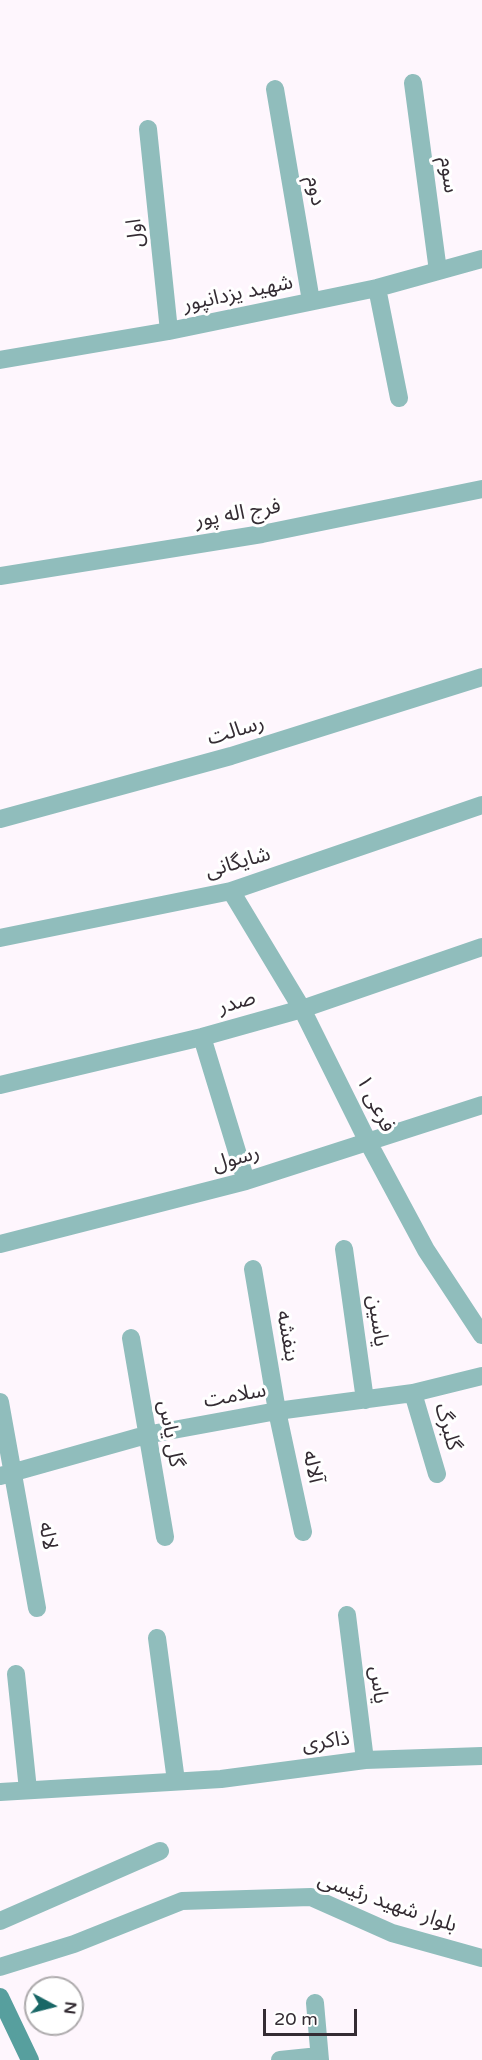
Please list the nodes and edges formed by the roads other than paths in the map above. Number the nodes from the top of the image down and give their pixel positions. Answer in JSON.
{"nodes":[{"id":1,"x":413,"y":84,"type":"dead end"},
{"id":2,"x":275,"y":89,"type":"dead end"},
{"id":3,"x":148,"y":129,"type":"dead end"},
{"id":4,"x":482,"y":259,"type":"edge"},
{"id":5,"x":438,"y":272,"type":"junction"},
{"id":6,"x":377,"y":288,"type":"junction"},
{"id":7,"x":311,"y":301,"type":"junction"},
{"id":8,"x":169,"y":331,"type":"junction"},
{"id":9,"x":0,"y":360,"type":"edge"},
{"id":10,"x":399,"y":398,"type":"dead end"},
{"id":11,"x":482,"y":489,"type":"edge"},
{"id":12,"x":0,"y":576,"type":"edge"},
{"id":13,"x":482,"y":677,"type":"edge"},
{"id":14,"x":482,"y":805,"type":"edge"},
{"id":15,"x":0,"y":819,"type":"edge"},
{"id":16,"x":231,"y":891,"type":"junction"},
{"id":17,"x":0,"y":938,"type":"edge"},
{"id":18,"x":482,"y":947,"type":"edge"},
{"id":19,"x":302,"y":1009,"type":"junction"},
{"id":20,"x":202,"y":1037,"type":"junction"},
{"id":21,"x":0,"y":1084,"type":"edge"},
{"id":22,"x":482,"y":1106,"type":"edge"},
{"id":23,"x":368,"y":1142,"type":"junction"},
{"id":24,"x":246,"y":1180,"type":"junction"},
{"id":25,"x":0,"y":1244,"type":"edge"},
{"id":26,"x":344,"y":1249,"type":"dead end"},
{"id":27,"x":253,"y":1269,"type":"dead end"},
{"id":28,"x":482,"y":1335,"type":"edge"},
{"id":29,"x":131,"y":1338,"type":"dead end"},
{"id":30,"x":482,"y":1376,"type":"edge"},
{"id":31,"x":413,"y":1393,"type":"junction"},
{"id":32,"x":365,"y":1400,"type":"junction"},
{"id":33,"x":0,"y":1402,"type":"edge"},
{"id":34,"x":277,"y":1411,"type":"junction"},
{"id":35,"x":146,"y":1435,"type":"junction"},
{"id":36,"x":7,"y":1474,"type":"edge"},
{"id":37,"x":437,"y":1474,"type":"dead end"},
{"id":38,"x":303,"y":1532,"type":"dead end"},
{"id":39,"x":165,"y":1537,"type":"dead end"},
{"id":40,"x":37,"y":1608,"type":"dead end"},
{"id":41,"x":347,"y":1616,"type":"dead end"},
{"id":42,"x":157,"y":1638,"type":"dead end"},
{"id":43,"x":16,"y":1674,"type":"dead end"},
{"id":44,"x":482,"y":1756,"type":"edge"},
{"id":45,"x":365,"y":1760,"type":"junction"},
{"id":46,"x":176,"y":1781,"type":"junction"},
{"id":47,"x":28,"y":1790,"type":"junction"},
{"id":48,"x":0,"y":1792,"type":"edge"},
{"id":49,"x":160,"y":1851,"type":"dead end"},
{"id":50,"x":0,"y":1921,"type":"edge"},
{"id":51,"x":482,"y":1958,"type":"edge"},
{"id":52,"x":0,"y":1967,"type":"edge"},
{"id":53,"x":0,"y":1997,"type":"edge"},
{"id":54,"x":315,"y":2003,"type":"dead end"},
{"id":55,"x":319,"y":2058,"type":"edge"},
{"id":56,"x":30,"y":2060,"type":"edge"},
{"id":57,"x":280,"y":2060,"type":"edge"}],
"edges":[{"from":1,"to":5,"type":"street","name":"سوم"},
{"from":2,"to":7,"type":"street","name":"دوم"},
{"from":3,"to":8,"type":"street","name":"اول"},
{"from":4,"to":5,"type":"street","name":"شهید یزدانپور"},
{"from":5,"to":6,"type":"street","name":"شهید یزدانپور"},
{"from":6,"to":7,"type":"street","name":"شهید یزدانپور"},
{"from":6,"to":10,"type":"street"},
{"from":7,"to":8,"type":"street","name":"شهید یزدانپور"},
{"from":8,"to":9,"type":"street","name":"شهید یزدانپور"},
{"from":11,"to":12,"type":"street","name":"فرج اله پور"},
{"from":13,"to":15,"type":"street","name":"رسالت"},
{"from":14,"to":16,"type":"street","name":"شایگانی"},
{"from":16,"to":17,"type":"street","name":"شایگانی"},
{"from":16,"to":19,"type":"street","name":"فرعی ۱"},
{"from":18,"to":19,"type":"street","name":"صدر"},
{"from":19,"to":20,"type":"street","name":"صدر"},
{"from":19,"to":23,"type":"street","name":"فرعی ۱"},
{"from":20,"to":21,"type":"street","name":"صدر"},
{"from":20,"to":24,"type":"street"},
{"from":22,"to":23,"type":"street","name":"رسول"},
{"from":23,"to":24,"type":"street","name":"رسول"},
{"from":23,"to":28,"type":"street","name":"فرعی ۱"},
{"from":24,"to":25,"type":"street","name":"رسول"},
{"from":26,"to":32,"type":"street","name":"یاسین"},
{"from":27,"to":34,"type":"street","name":"بنفشه"},
{"from":29,"to":35,"type":"street","name":"گل یاس"},
{"from":30,"to":31,"type":"street","name":"سلامت"},
{"from":31,"to":32,"type":"street","name":"سلامت"},
{"from":31,"to":37,"type":"street","name":"گلبرگ"},
{"from":32,"to":34,"type":"street","name":"سلامت"},
{"from":33,"to":36,"type":"street","name":"لاله"},
{"from":34,"to":35,"type":"street","name":"سلامت"},
{"from":34,"to":38,"type":"street","name":"آلاله"},
{"from":35,"to":36,"type":"street","name":"سلامت"},
{"from":35,"to":39,"type":"street","name":"گل یاس"},
{"from":36,"to":40,"type":"street","name":"لاله"},
{"from":41,"to":45,"type":"street","name":"یاس"},
{"from":42,"to":46,"type":"street"},
{"from":43,"to":47,"type":"street"},
{"from":44,"to":45,"type":"street","name":"ذاکری"},
{"from":45,"to":46,"type":"street","name":"ذاکری"},
{"from":46,"to":47,"type":"street","name":"ذاکری"},
{"from":47,"to":48,"type":"street","name":"ذاکری"},
{"from":49,"to":50,"type":"street"},
{"from":51,"to":52,"type":"street","name":"بلوار شهید رئیسی"},
{"from":53,"to":56,"type":"main road"},
{"from":54,"to":55,"type":"street"},
{"from":55,"to":57,"type":"street"}]}
